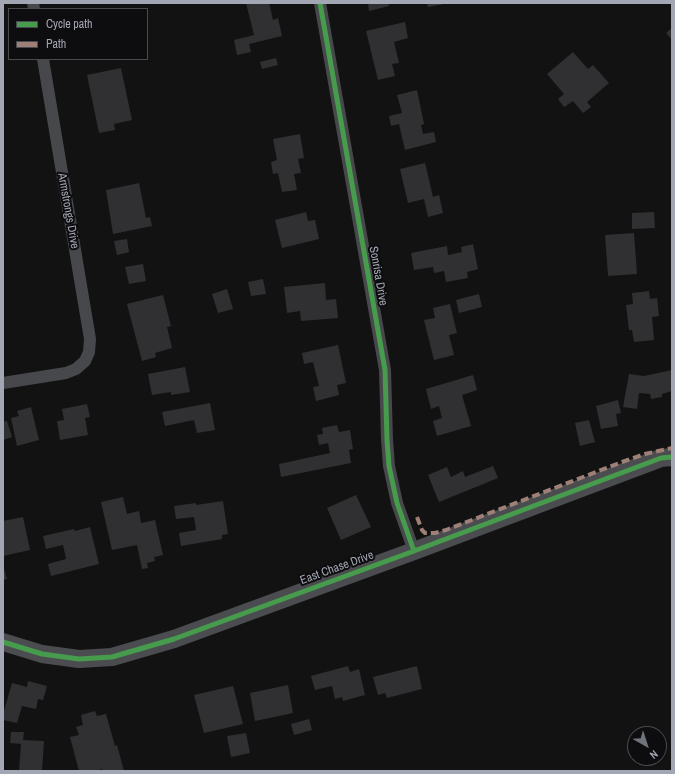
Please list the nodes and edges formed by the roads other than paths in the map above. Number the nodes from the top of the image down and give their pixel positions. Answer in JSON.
{"nodes":[{"id":1,"x":320,"y":3,"type":"edge"},
{"id":2,"x":43,"y":60,"type":"edge"},
{"id":3,"x":3,"y":383,"type":"edge"},
{"id":4,"x":672,"y":457,"type":"edge"},
{"id":5,"x":414,"y":551,"type":"junction"},
{"id":6,"x":3,"y":642,"type":"edge"}],
"edges":[{"from":1,"to":5,"type":"street","name":"Sonrisa Drive"},
{"from":2,"to":3,"type":"street","name":"Armstrongs Drive"},
{"from":4,"to":5,"type":"street","name":"East Chase Drive"},
{"from":5,"to":6,"type":"street","name":"East Chase Drive"}]}
